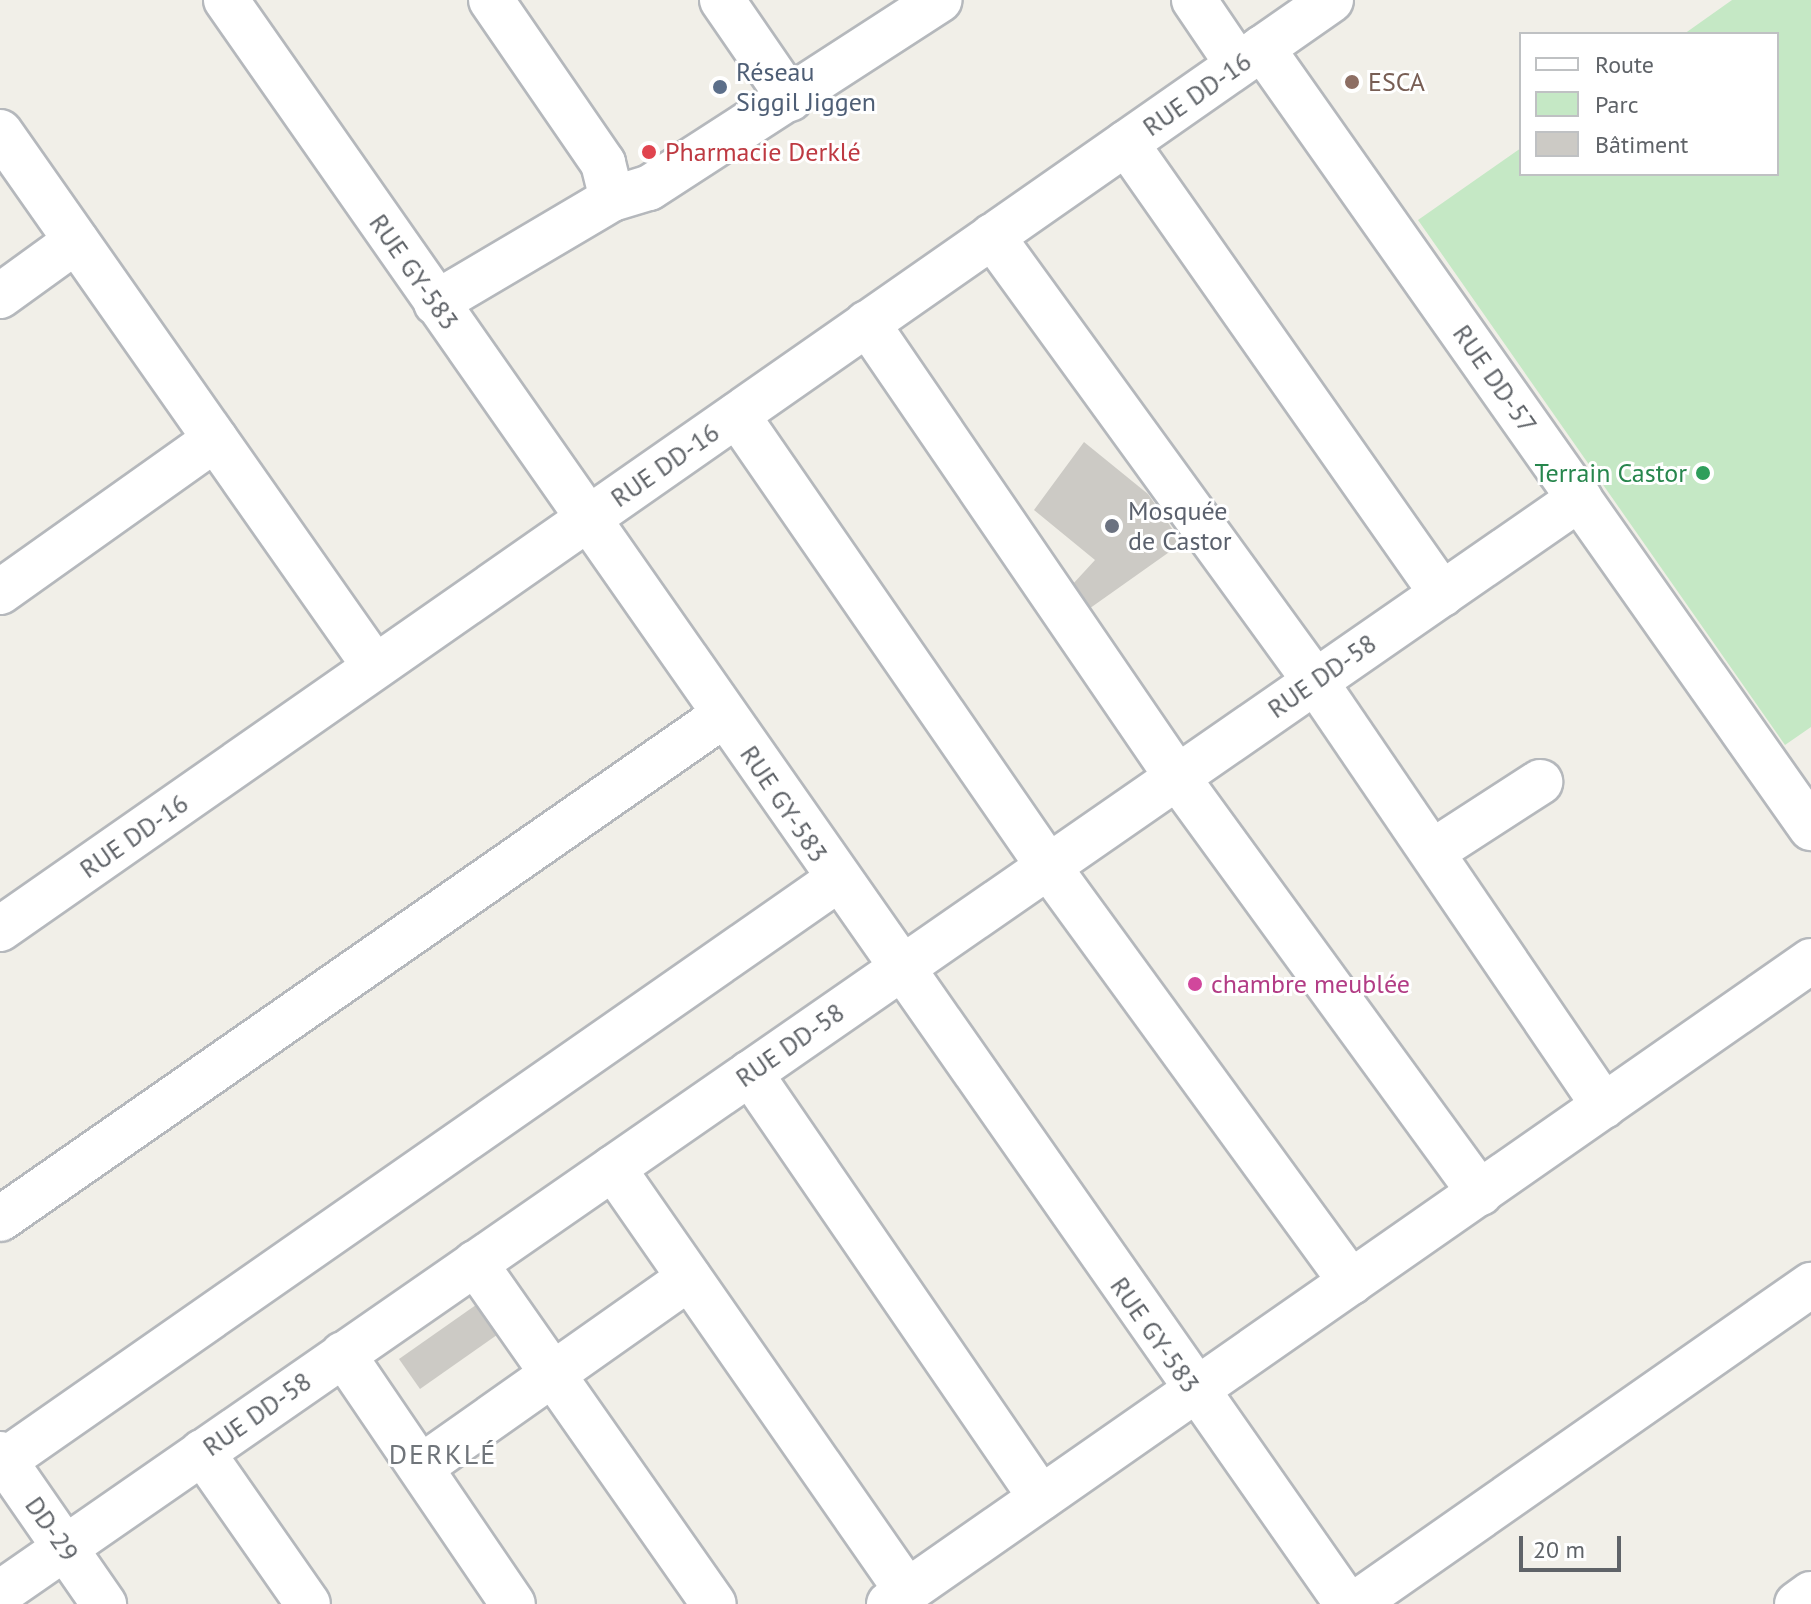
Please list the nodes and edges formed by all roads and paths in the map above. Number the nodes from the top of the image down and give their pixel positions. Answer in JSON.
{"nodes":[{"id":1,"x":226,"y":0,"type":"edge"},
{"id":2,"x":491,"y":0,"type":"edge"},
{"id":3,"x":722,"y":0,"type":"edge"},
{"id":4,"x":940,"y":0,"type":"edge"},
{"id":5,"x":1194,"y":0,"type":"edge"},
{"id":6,"x":1331,"y":0,"type":"edge"},
{"id":7,"x":1250,"y":56,"type":"junction"},
{"id":8,"x":790,"y":99,"type":"junction"},
{"id":9,"x":0,"y":132,"type":"edge"},
{"id":10,"x":1126,"y":143,"type":"junction"},
{"id":11,"x":612,"y":199,"type":"junction"},
{"id":12,"x":992,"y":236,"type":"junction"},
{"id":13,"x":76,"y":241,"type":"junction"},
{"id":14,"x":0,"y":296,"type":"edge"},
{"id":15,"x":436,"y":303,"type":"junction"},
{"id":16,"x":867,"y":323,"type":"junction"},
{"id":17,"x":737,"y":415,"type":"junction"},
{"id":18,"x":215,"y":439,"type":"junction"},
{"id":19,"x":1580,"y":498,"type":"junction"},
{"id":20,"x":587,"y":519,"type":"junction"},
{"id":21,"x":0,"y":592,"type":"edge"},
{"id":22,"x":1442,"y":594,"type":"junction"},
{"id":23,"x":375,"y":667,"type":"junction"},
{"id":24,"x":1315,"y":681,"type":"junction"},
{"id":25,"x":724,"y":715,"type":"junction"},
{"id":26,"x":1177,"y":777,"type":"junction"},
{"id":27,"x":1540,"y":782,"type":"dead end"},
{"id":28,"x":1811,"y":828,"type":"edge"},
{"id":29,"x":1432,"y":852,"type":"junction"},
{"id":30,"x":1048,"y":866,"type":"junction"},
{"id":31,"x":837,"y":880,"type":"junction"},
{"id":32,"x":0,"y":929,"type":"edge"},
{"id":33,"x":1811,"y":961,"type":"edge"},
{"id":34,"x":899,"y":969,"type":"junction"},
{"id":35,"x":750,"y":1073,"type":"junction"},
{"id":36,"x":1604,"y":1106,"type":"junction"},
{"id":37,"x":613,"y":1168,"type":"junction"},
{"id":38,"x":1480,"y":1193,"type":"junction"},
{"id":39,"x":0,"y":1219,"type":"edge"},
{"id":40,"x":475,"y":1263,"type":"junction"},
{"id":41,"x":689,"y":1278,"type":"junction"},
{"id":42,"x":1351,"y":1282,"type":"junction"},
{"id":43,"x":1811,"y":1285,"type":"edge"},
{"id":44,"x":343,"y":1354,"type":"junction"},
{"id":45,"x":553,"y":1374,"type":"junction"},
{"id":46,"x":1195,"y":1391,"type":"junction"},
{"id":47,"x":202,"y":1452,"type":"junction"},
{"id":48,"x":2,"y":1458,"type":"edge"},
{"id":49,"x":421,"y":1467,"type":"junction"},
{"id":50,"x":1041,"y":1498,"type":"junction"},
{"id":51,"x":65,"y":1548,"type":"junction"},
{"id":52,"x":0,"y":1593,"type":"edge"},
{"id":53,"x":1811,"y":1594,"type":"edge"},
{"id":54,"x":898,"y":1598,"type":"edge"},
{"id":55,"x":104,"y":1604,"type":"edge"},
{"id":56,"x":308,"y":1604,"type":"edge"},
{"id":57,"x":513,"y":1604,"type":"edge"},
{"id":58,"x":714,"y":1604,"type":"edge"},
{"id":59,"x":1347,"y":1604,"type":"edge"},
{"id":60,"x":1355,"y":1604,"type":"edge"},
{"id":61,"x":1797,"y":1604,"type":"edge"}],
"edges":[{"from":1,"to":15,"type":"street","name":"RUE GY-583"},
{"from":2,"to":11,"type":"street"},
{"from":3,"to":8,"type":"street"},
{"from":4,"to":8,"type":"street"},
{"from":5,"to":7,"type":"street","name":"RUE DD-57"},
{"from":6,"to":7,"type":"street","name":"RUE DD-16"},
{"from":7,"to":10,"type":"street","name":"RUE DD-16"},
{"from":7,"to":19,"type":"street","name":"RUE DD-57"},
{"from":8,"to":11,"type":"street"},
{"from":9,"to":13,"type":"street"},
{"from":10,"to":12,"type":"street","name":"RUE DD-16"},
{"from":10,"to":22,"type":"street"},
{"from":11,"to":15,"type":"street"},
{"from":12,"to":16,"type":"street","name":"RUE DD-16"},
{"from":12,"to":24,"type":"street"},
{"from":13,"to":14,"type":"street"},
{"from":13,"to":18,"type":"street"},
{"from":15,"to":20,"type":"street","name":"RUE GY-583"},
{"from":16,"to":17,"type":"street","name":"RUE DD-16"},
{"from":16,"to":26,"type":"street"},
{"from":17,"to":20,"type":"street","name":"RUE DD-16"},
{"from":17,"to":30,"type":"street"},
{"from":18,"to":21,"type":"street"},
{"from":18,"to":23,"type":"street"},
{"from":19,"to":22,"type":"street","name":"RUE DD-58"},
{"from":19,"to":28,"type":"street","name":"RUE DD-57"},
{"from":20,"to":23,"type":"street","name":"RUE DD-16"},
{"from":20,"to":25,"type":"street","name":"RUE GY-583"},
{"from":22,"to":24,"type":"street","name":"RUE DD-58"},
{"from":23,"to":32,"type":"street","name":"RUE DD-16"},
{"from":24,"to":26,"type":"street","name":"RUE DD-58"},
{"from":24,"to":29,"type":"street"},
{"from":25,"to":31,"type":"street","name":"RUE GY-583"},
{"from":25,"to":39,"type":"street"},
{"from":26,"to":30,"type":"street","name":"RUE DD-58"},
{"from":26,"to":38,"type":"street"},
{"from":27,"to":29,"type":"street"},
{"from":29,"to":36,"type":"street"},
{"from":30,"to":34,"type":"street","name":"RUE DD-58"},
{"from":30,"to":42,"type":"street"},
{"from":31,"to":34,"type":"street","name":"RUE GY-583"},
{"from":31,"to":48,"type":"street"},
{"from":33,"to":36,"type":"street"},
{"from":34,"to":35,"type":"street","name":"RUE DD-58"},
{"from":34,"to":46,"type":"street","name":"RUE GY-583"},
{"from":35,"to":37,"type":"street","name":"RUE DD-58"},
{"from":35,"to":50,"type":"street"},
{"from":36,"to":38,"type":"street"},
{"from":37,"to":40,"type":"street","name":"RUE DD-58"},
{"from":37,"to":41,"type":"street"},
{"from":38,"to":42,"type":"street"},
{"from":40,"to":44,"type":"street","name":"RUE DD-58"},
{"from":40,"to":45,"type":"street"},
{"from":41,"to":45,"type":"street"},
{"from":41,"to":54,"type":"street"},
{"from":42,"to":46,"type":"street"},
{"from":43,"to":60,"type":"street"},
{"from":44,"to":47,"type":"street","name":"RUE DD-58"},
{"from":44,"to":49,"type":"street"},
{"from":45,"to":49,"type":"street"},
{"from":45,"to":58,"type":"street"},
{"from":46,"to":50,"type":"street"},
{"from":46,"to":59,"type":"street","name":"RUE GY-583"},
{"from":47,"to":51,"type":"street","name":"RUE DD-58"},
{"from":47,"to":56,"type":"street"},
{"from":48,"to":51,"type":"street","name":"DD-29"},
{"from":49,"to":57,"type":"street"},
{"from":50,"to":54,"type":"street"},
{"from":51,"to":52,"type":"street","name":"RUE DD-58"},
{"from":51,"to":55,"type":"street","name":"DD-29"},
{"from":53,"to":61,"type":"street"}]}
